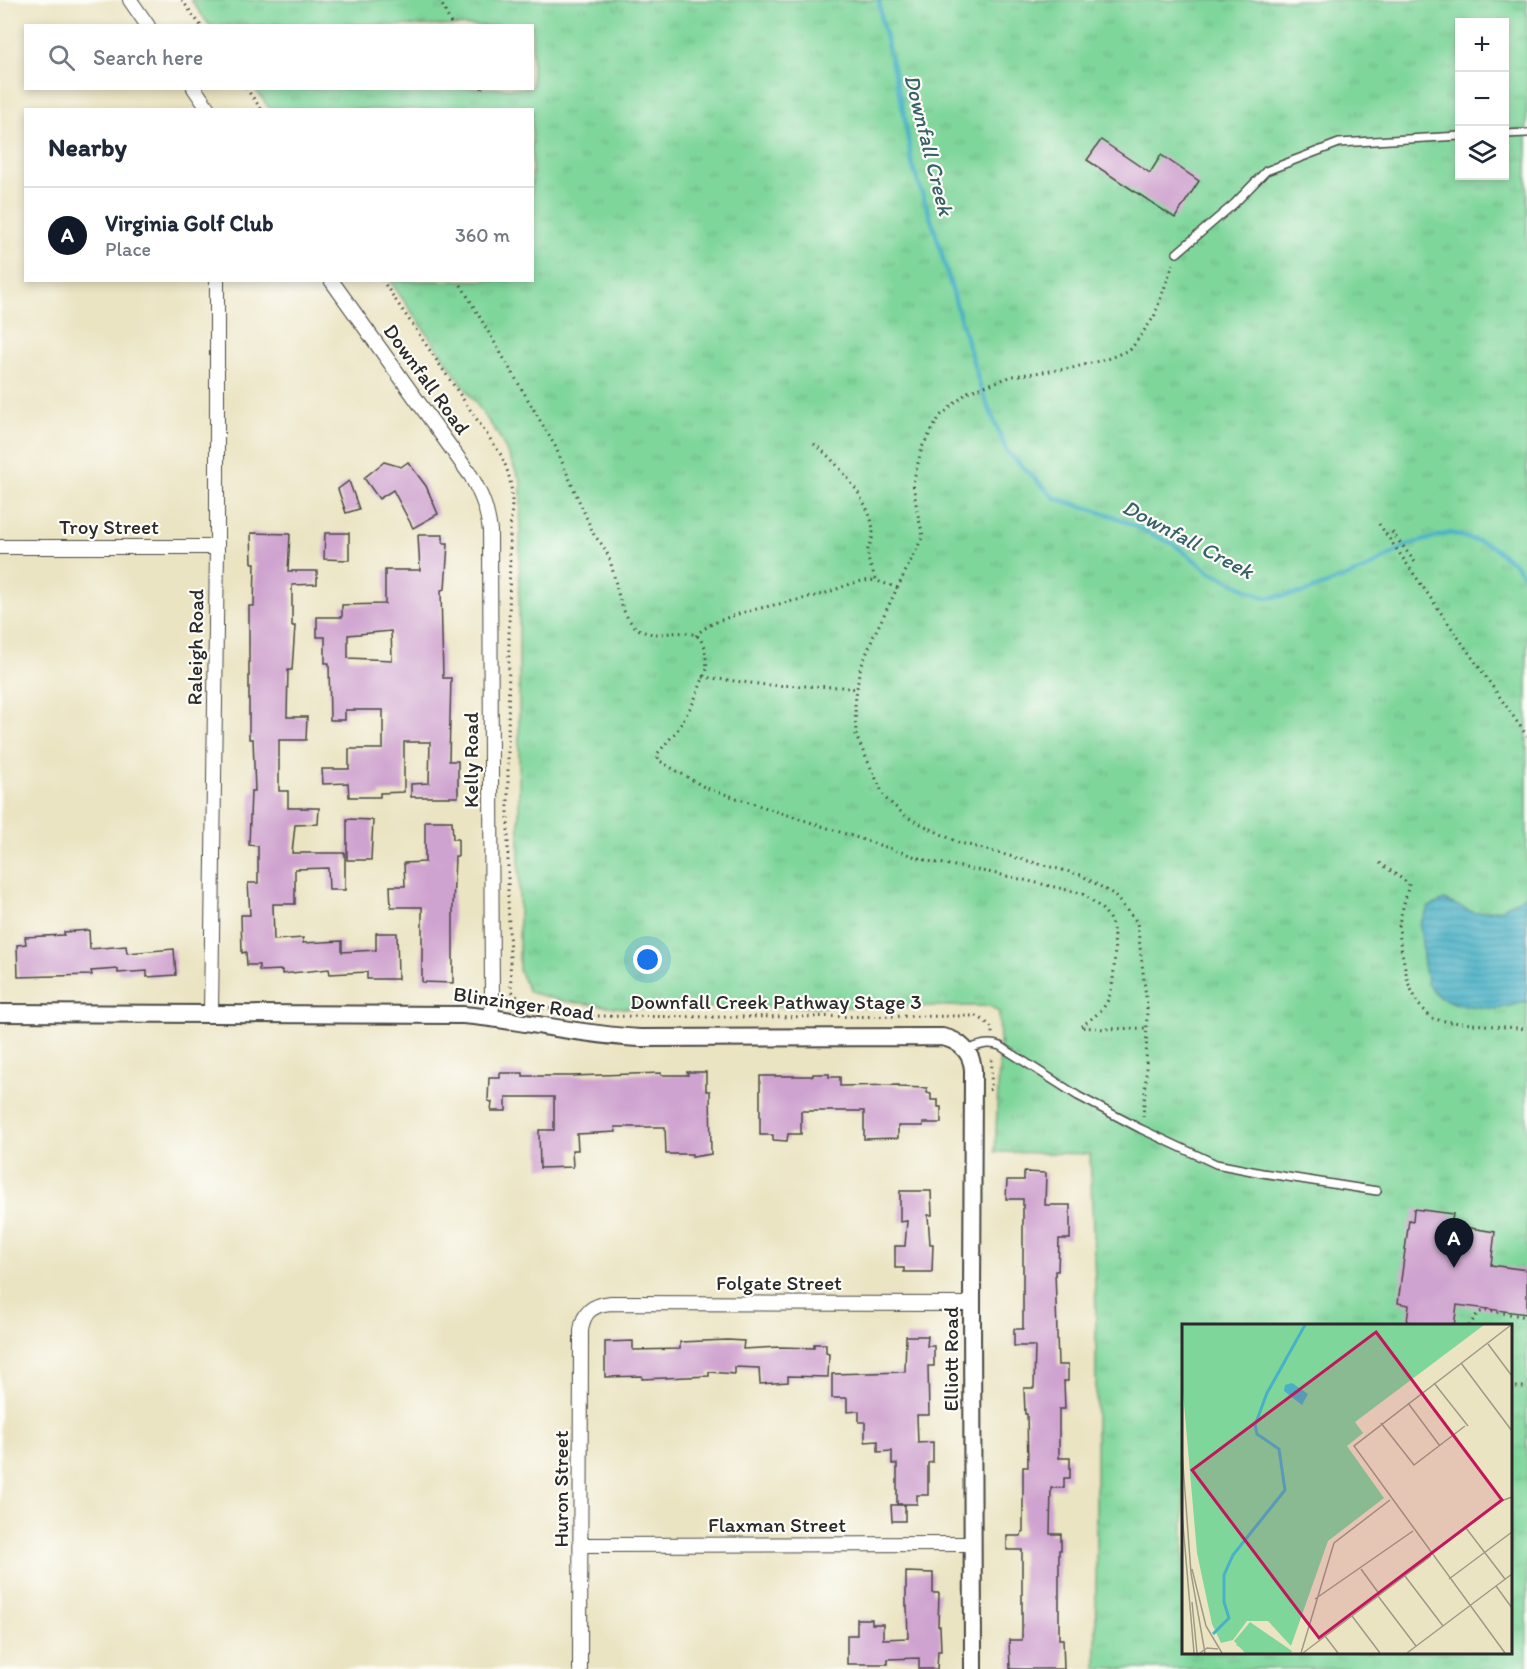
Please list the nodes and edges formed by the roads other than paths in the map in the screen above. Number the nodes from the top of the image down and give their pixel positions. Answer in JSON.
{"nodes":[{"id":1,"x":130,"y":0,"type":"edge"},
{"id":2,"x":147,"y":24,"type":"edge"},
{"id":3,"x":195,"y":90,"type":"edge"},
{"id":4,"x":208,"y":108,"type":"edge"},
{"id":5,"x":1527,"y":133,"type":"edge"},
{"id":6,"x":1509,"y":134,"type":"edge"},
{"id":7,"x":1455,"y":136,"type":"edge"},
{"id":8,"x":1177,"y":253,"type":"road end"},
{"id":9,"x":217,"y":282,"type":"edge"},
{"id":10,"x":332,"y":282,"type":"edge"},
{"id":11,"x":485,"y":504,"type":"joint"},
{"id":12,"x":0,"y":547,"type":"edge"},
{"id":13,"x":217,"y":547,"type":"junction"},
{"id":14,"x":0,"y":1013,"type":"edge"},
{"id":15,"x":211,"y":1014,"type":"junction"},
{"id":16,"x":491,"y":1017,"type":"junction"},
{"id":17,"x":966,"y":1050,"type":"junction"},
{"id":18,"x":1377,"y":1191,"type":"dead end"},
{"id":19,"x":972,"y":1304,"type":"junction"},
{"id":20,"x":588,"y":1311,"type":"joint"},
{"id":21,"x":973,"y":1544,"type":"junction"},
{"id":22,"x":580,"y":1545,"type":"junction"},
{"id":23,"x":580,"y":1669,"type":"edge"},
{"id":24,"x":973,"y":1669,"type":"edge"}],
"edges":[{"from":1,"to":2,"type":"street"},
{"from":3,"to":4,"type":"street"},
{"from":5,"to":6,"type":"lane"},
{"from":7,"to":8,"type":"lane"},
{"from":9,"to":13,"type":"street","name":"Raleigh Road"},
{"from":10,"to":11,"type":"street","name":"Downfall Road"},
{"from":11,"to":16,"type":"street","name":"Kelly Road"},
{"from":12,"to":13,"type":"street","name":"Troy Street"},
{"from":13,"to":15,"type":"street","name":"Raleigh Road"},
{"from":14,"to":15,"type":"street","name":"Blinzinger Road"},
{"from":15,"to":16,"type":"street","name":"Blinzinger Road"},
{"from":16,"to":17,"type":"street","name":"Blinzinger Road"},
{"from":17,"to":18,"type":"lane"},
{"from":17,"to":19,"type":"street","name":"Elliott Road"},
{"from":19,"to":20,"type":"street","name":"Folgate Street"},
{"from":19,"to":21,"type":"street","name":"Elliott Road"},
{"from":20,"to":22,"type":"street","name":"Huron Street"},
{"from":21,"to":22,"type":"street","name":"Flaxman Street"},
{"from":21,"to":24,"type":"street","name":"Elliott Road"},
{"from":22,"to":23,"type":"street","name":"Huron Street"}]}
